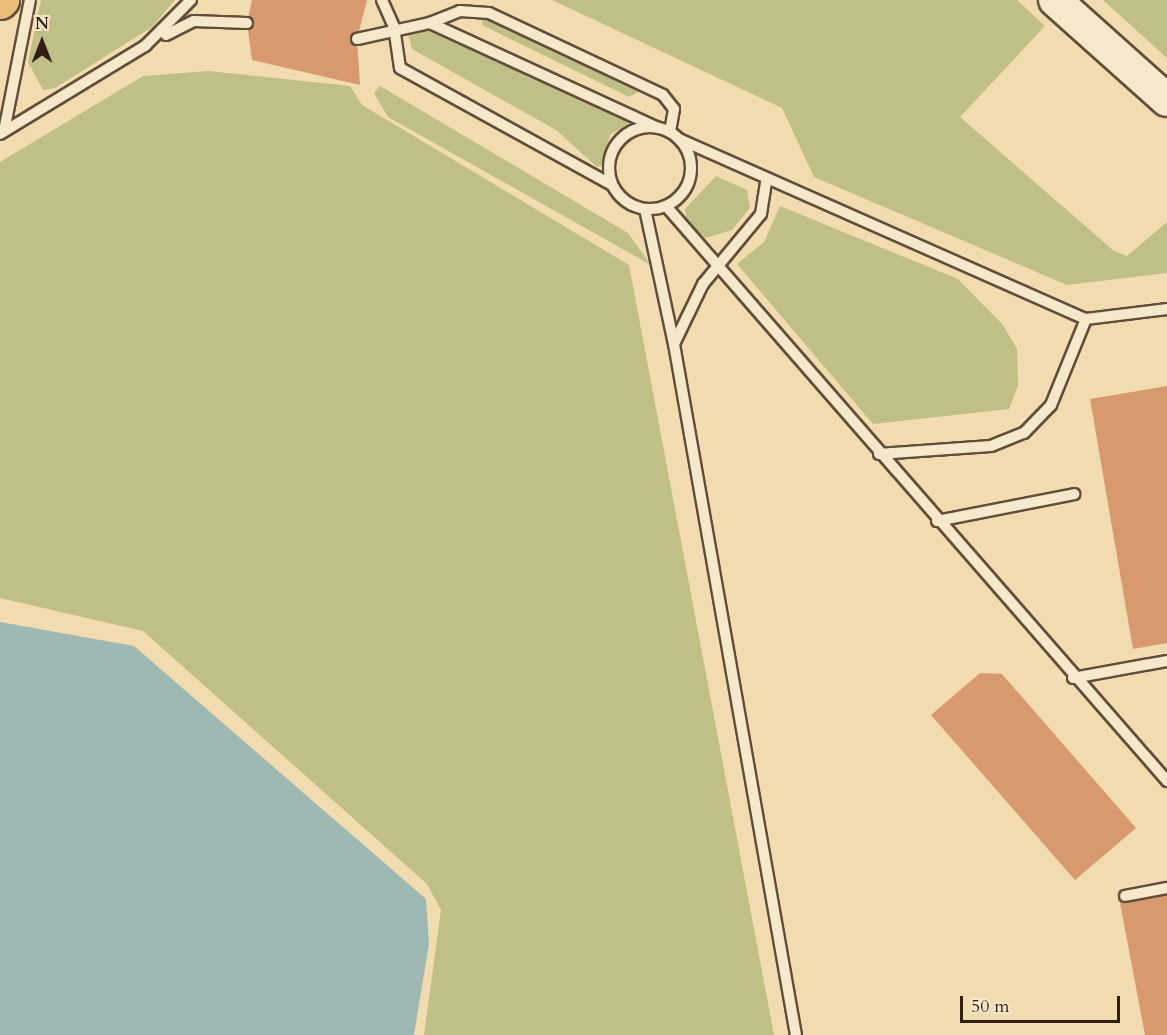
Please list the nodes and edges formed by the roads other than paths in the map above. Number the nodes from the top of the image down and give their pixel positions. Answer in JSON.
{"nodes":[{"id":1,"x":30,"y":0,"type":"edge"},
{"id":2,"x":191,"y":0,"type":"edge"},
{"id":3,"x":382,"y":0,"type":"edge"},
{"id":4,"x":1055,"y":0,"type":"edge"},
{"id":5,"x":247,"y":23,"type":"dead end"},
{"id":6,"x":430,"y":23,"type":"junction"},
{"id":7,"x":394,"y":27,"type":"junction"},
{"id":8,"x":357,"y":39,"type":"dead end"},
{"id":9,"x":145,"y":46,"type":"junction"},
{"id":10,"x":1167,"y":100,"type":"edge"},
{"id":11,"x":658,"y":128,"type":"junction"},
{"id":12,"x":2,"y":133,"type":"edge"},
{"id":13,"x":675,"y":136,"type":"junction"},
{"id":14,"x":767,"y":178,"type":"junction"},
{"id":15,"x":612,"y":185,"type":"junction"},
{"id":16,"x":666,"y":206,"type":"junction"},
{"id":17,"x":645,"y":209,"type":"junction"},
{"id":18,"x":719,"y":264,"type":"junction"},
{"id":19,"x":1167,"y":309,"type":"edge"},
{"id":20,"x":1086,"y":320,"type":"junction"},
{"id":21,"x":674,"y":344,"type":"junction"},
{"id":22,"x":879,"y":454,"type":"junction"},
{"id":23,"x":1074,"y":494,"type":"dead end"},
{"id":24,"x":937,"y":521,"type":"junction"},
{"id":25,"x":1167,"y":661,"type":"edge"},
{"id":26,"x":1073,"y":678,"type":"junction"},
{"id":27,"x":1167,"y":781,"type":"edge"},
{"id":28,"x":1167,"y":888,"type":"edge"},
{"id":29,"x":1125,"y":896,"type":"dead end"},
{"id":30,"x":796,"y":1035,"type":"edge"}],
"edges":[{"from":1,"to":12,"type":"lane"},
{"from":2,"to":9,"type":"lane"},
{"from":3,"to":7,"type":"lane"},
{"from":4,"to":10,"type":"street"},
{"from":5,"to":9,"type":"lane"},
{"from":6,"to":7,"type":"lane"},
{"from":6,"to":11,"type":"lane"},
{"from":6,"to":13,"type":"lane"},
{"from":7,"to":8,"type":"lane"},
{"from":7,"to":15,"type":"lane"},
{"from":9,"to":12,"type":"lane"},
{"from":11,"to":13,"type":"lane"},
{"from":11,"to":15,"type":"lane"},
{"from":13,"to":14,"type":"lane"},
{"from":13,"to":16,"type":"lane"},
{"from":14,"to":18,"type":"lane"},
{"from":14,"to":20,"type":"lane"},
{"from":15,"to":17,"type":"lane"},
{"from":16,"to":17,"type":"lane"},
{"from":16,"to":18,"type":"lane"},
{"from":17,"to":21,"type":"lane"},
{"from":18,"to":21,"type":"lane"},
{"from":18,"to":22,"type":"lane"},
{"from":19,"to":20,"type":"lane"},
{"from":20,"to":22,"type":"lane"},
{"from":21,"to":30,"type":"lane"},
{"from":22,"to":24,"type":"lane"},
{"from":23,"to":24,"type":"lane"},
{"from":24,"to":26,"type":"lane"},
{"from":25,"to":26,"type":"lane"},
{"from":26,"to":27,"type":"lane"},
{"from":28,"to":29,"type":"lane"}]}
